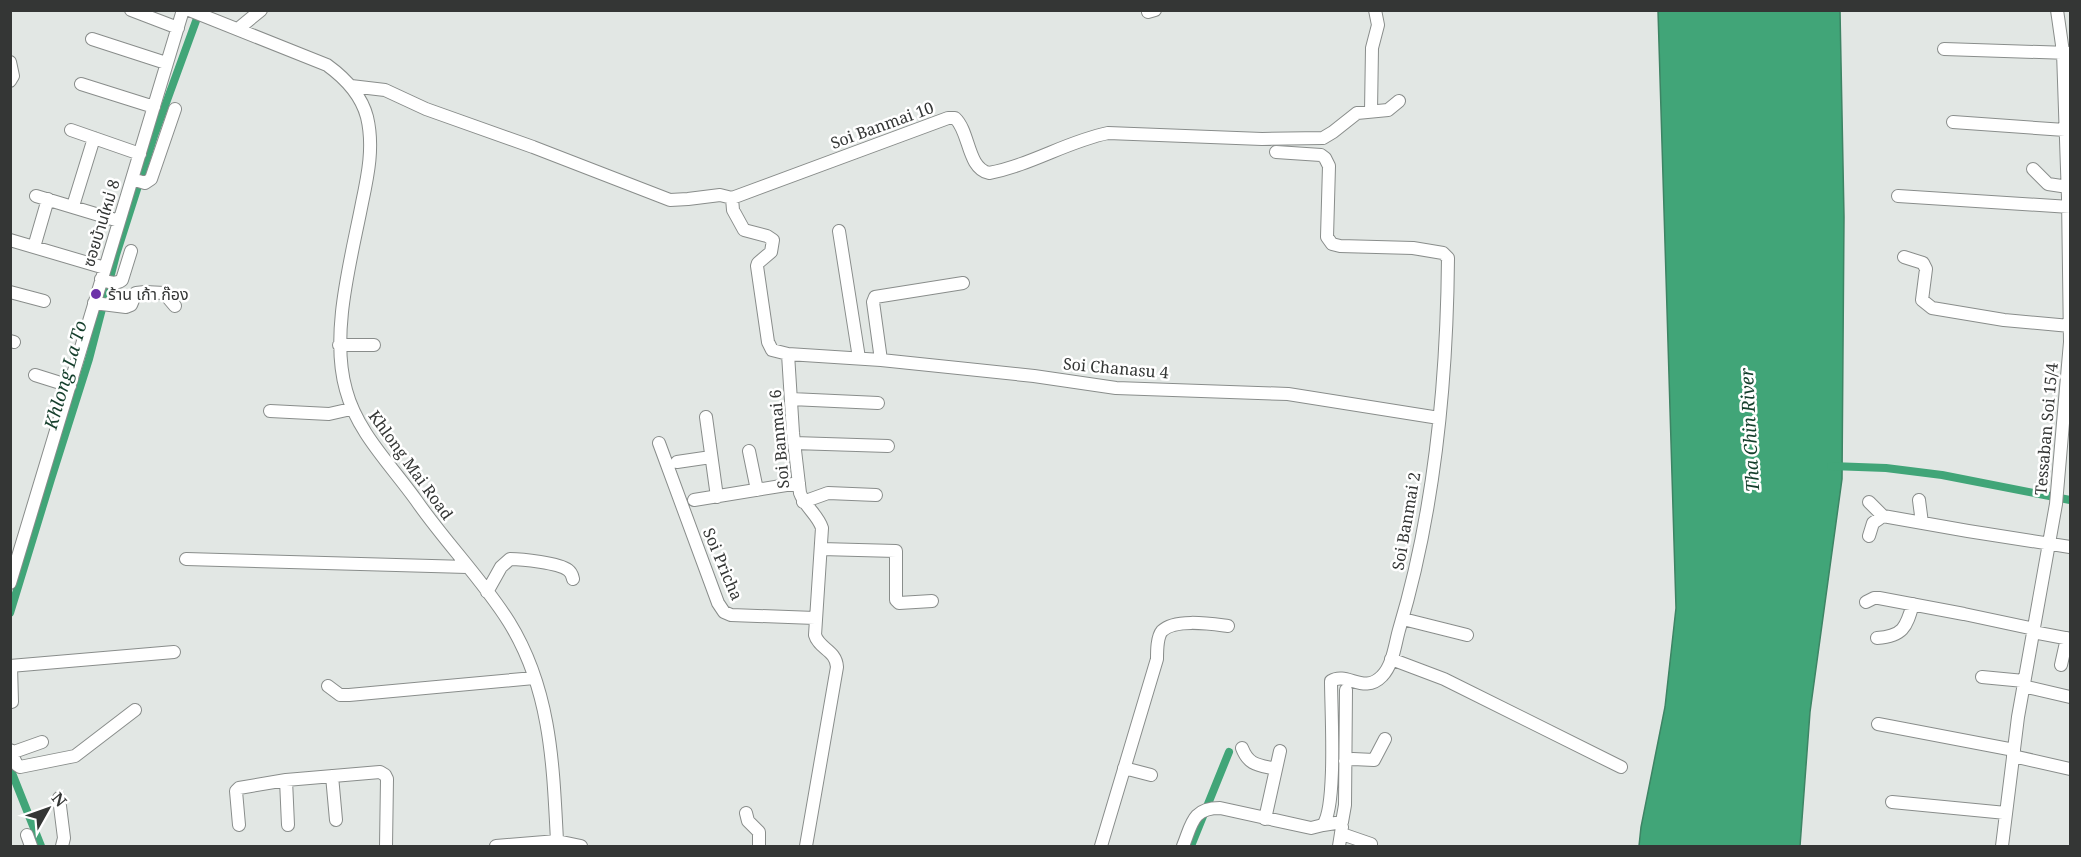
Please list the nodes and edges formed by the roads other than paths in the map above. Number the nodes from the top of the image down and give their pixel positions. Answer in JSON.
{"nodes":[{"id":1,"x":131,"y":10,"type":"edge"},
{"id":2,"x":183,"y":10,"type":"edge"},
{"id":3,"x":261,"y":10,"type":"edge"},
{"id":4,"x":1375,"y":10,"type":"edge"},
{"id":5,"x":2056,"y":10,"type":"edge"},
{"id":6,"x":190,"y":11,"type":"edge"},
{"id":7,"x":178,"y":27,"type":"junction"},
{"id":8,"x":238,"y":29,"type":"junction"},
{"id":9,"x":92,"y":39,"type":"dead end"},
{"id":10,"x":1944,"y":48,"type":"dead end"},
{"id":11,"x":2067,"y":52,"type":"edge"},
{"id":12,"x":10,"y":62,"type":"edge"},
{"id":13,"x":166,"y":63,"type":"junction"},
{"id":14,"x":10,"y":81,"type":"edge"},
{"id":15,"x":81,"y":84,"type":"dead end"},
{"id":16,"x":351,"y":86,"type":"junction"},
{"id":17,"x":1399,"y":101,"type":"dead end"},
{"id":18,"x":154,"y":107,"type":"junction"},
{"id":19,"x":175,"y":109,"type":"dead end"},
{"id":20,"x":1371,"y":111,"type":"junction"},
{"id":21,"x":1953,"y":122,"type":"dead end"},
{"id":22,"x":71,"y":130,"type":"dead end"},
{"id":23,"x":2065,"y":130,"type":"junction"},
{"id":24,"x":94,"y":138,"type":"junction"},
{"id":25,"x":1276,"y":152,"type":"dead end"},
{"id":26,"x":140,"y":154,"type":"junction"},
{"id":27,"x":2032,"y":169,"type":"dead end"},
{"id":28,"x":138,"y":181,"type":"junction"},
{"id":29,"x":2068,"y":187,"type":"junction"},
{"id":30,"x":1898,"y":196,"type":"dead end"},
{"id":31,"x":732,"y":198,"type":"junction"},
{"id":32,"x":73,"y":206,"type":"junction"},
{"id":33,"x":2069,"y":207,"type":"edge"},
{"id":34,"x":119,"y":221,"type":"junction"},
{"id":35,"x":838,"y":231,"type":"dead end"},
{"id":36,"x":10,"y":240,"type":"edge"},
{"id":37,"x":34,"y":247,"type":"junction"},
{"id":38,"x":131,"y":251,"type":"dead end"},
{"id":39,"x":1904,"y":258,"type":"dead end"},
{"id":40,"x":106,"y":278,"type":"junction"},
{"id":41,"x":963,"y":283,"type":"dead end"},
{"id":42,"x":10,"y":292,"type":"edge"},
{"id":43,"x":44,"y":301,"type":"dead end"},
{"id":44,"x":101,"y":304,"type":"junction"},
{"id":45,"x":175,"y":306,"type":"dead end"},
{"id":46,"x":2070,"y":326,"type":"edge"},
{"id":47,"x":339,"y":345,"type":"junction"},
{"id":48,"x":374,"y":345,"type":"dead end"},
{"id":49,"x":788,"y":354,"type":"junction"},
{"id":50,"x":859,"y":358,"type":"junction"},
{"id":51,"x":881,"y":360,"type":"junction"},
{"id":52,"x":35,"y":375,"type":"dead end"},
{"id":53,"x":70,"y":386,"type":"junction"},
{"id":54,"x":791,"y":399,"type":"junction"},
{"id":55,"x":878,"y":403,"type":"dead end"},
{"id":56,"x":351,"y":409,"type":"junction"},
{"id":57,"x":270,"y":411,"type":"dead end"},
{"id":58,"x":706,"y":417,"type":"dead end"},
{"id":59,"x":1439,"y":418,"type":"junction"},
{"id":60,"x":659,"y":443,"type":"dead end"},
{"id":61,"x":794,"y":443,"type":"junction"},
{"id":62,"x":888,"y":446,"type":"dead end"},
{"id":63,"x":749,"y":451,"type":"dead end"},
{"id":64,"x":711,"y":457,"type":"junction"},
{"id":65,"x":677,"y":462,"type":"dead end"},
{"id":66,"x":799,"y":483,"type":"junction"},
{"id":67,"x":757,"y":490,"type":"junction"},
{"id":68,"x":876,"y":495,"type":"dead end"},
{"id":69,"x":717,"y":497,"type":"junction"},
{"id":70,"x":694,"y":500,"type":"dead end"},
{"id":71,"x":1918,"y":500,"type":"dead end"},
{"id":72,"x":803,"y":502,"type":"junction"},
{"id":73,"x":1869,"y":502,"type":"dead end"},
{"id":74,"x":1883,"y":516,"type":"junction"},
{"id":75,"x":1922,"y":523,"type":"junction"},
{"id":76,"x":1869,"y":536,"type":"dead end"},
{"id":77,"x":2048,"y":544,"type":"junction"},
{"id":78,"x":2070,"y":547,"type":"edge"},
{"id":79,"x":16,"y":548,"type":"edge"},
{"id":80,"x":821,"y":549,"type":"junction"},
{"id":81,"x":186,"y":559,"type":"dead end"},
{"id":82,"x":467,"y":567,"type":"junction"},
{"id":83,"x":573,"y":579,"type":"dead end"},
{"id":84,"x":10,"y":583,"type":"edge"},
{"id":85,"x":487,"y":592,"type":"junction"},
{"id":86,"x":932,"y":601,"type":"dead end"},
{"id":87,"x":1866,"y":602,"type":"dead end"},
{"id":88,"x":1913,"y":604,"type":"junction"},
{"id":89,"x":815,"y":618,"type":"junction"},
{"id":90,"x":1403,"y":619,"type":"junction"},
{"id":91,"x":1228,"y":626,"type":"dead end"},
{"id":92,"x":2033,"y":630,"type":"junction"},
{"id":93,"x":1467,"y":635,"type":"dead end"},
{"id":94,"x":1877,"y":638,"type":"dead end"},
{"id":95,"x":2069,"y":639,"type":"edge"},
{"id":96,"x":174,"y":652,"type":"dead end"},
{"id":97,"x":1391,"y":659,"type":"junction"},
{"id":98,"x":2061,"y":665,"type":"dead end"},
{"id":99,"x":11,"y":666,"type":"edge"},
{"id":100,"x":1982,"y":677,"type":"dead end"},
{"id":101,"x":534,"y":678,"type":"junction"},
{"id":102,"x":2024,"y":684,"type":"junction"},
{"id":103,"x":328,"y":686,"type":"dead end"},
{"id":104,"x":1346,"y":690,"type":"dead end"},
{"id":105,"x":2070,"y":697,"type":"edge"},
{"id":106,"x":12,"y":702,"type":"dead end"},
{"id":107,"x":135,"y":710,"type":"dead end"},
{"id":108,"x":1878,"y":724,"type":"dead end"},
{"id":109,"x":1384,"y":739,"type":"dead end"},
{"id":110,"x":42,"y":742,"type":"dead end"},
{"id":111,"x":1242,"y":748,"type":"dead end"},
{"id":112,"x":1280,"y":751,"type":"dead end"},
{"id":113,"x":11,"y":752,"type":"edge"},
{"id":114,"x":2013,"y":753,"type":"junction"},
{"id":115,"x":1345,"y":761,"type":"junction"},
{"id":116,"x":1621,"y":767,"type":"dead end"},
{"id":117,"x":1124,"y":768,"type":"junction"},
{"id":118,"x":1276,"y":769,"type":"junction"},
{"id":119,"x":2070,"y":769,"type":"edge"},
{"id":120,"x":1151,"y":775,"type":"dead end"},
{"id":121,"x":332,"y":776,"type":"junction"},
{"id":122,"x":286,"y":780,"type":"junction"},
{"id":123,"x":59,"y":798,"type":"dead end"},
{"id":124,"x":1892,"y":802,"type":"dead end"},
{"id":125,"x":746,"y":813,"type":"dead end"},
{"id":126,"x":2006,"y":813,"type":"junction"},
{"id":127,"x":1265,"y":819,"type":"junction"},
{"id":128,"x":336,"y":820,"type":"dead end"},
{"id":129,"x":239,"y":825,"type":"dead end"},
{"id":130,"x":288,"y":825,"type":"dead end"},
{"id":131,"x":1323,"y":825,"type":"junction"},
{"id":132,"x":1341,"y":834,"type":"edge"},
{"id":133,"x":556,"y":841,"type":"junction"},
{"id":134,"x":1371,"y":844,"type":"dead end"},
{"id":135,"x":530,"y":845,"type":"edge"},
{"id":136,"x":62,"y":846,"type":"edge"},
{"id":137,"x":386,"y":846,"type":"edge"},
{"id":138,"x":496,"y":846,"type":"edge"},
{"id":139,"x":581,"y":846,"type":"edge"},
{"id":140,"x":759,"y":846,"type":"edge"},
{"id":141,"x":806,"y":846,"type":"edge"},
{"id":142,"x":1101,"y":846,"type":"edge"},
{"id":143,"x":1183,"y":846,"type":"edge"},
{"id":144,"x":2002,"y":846,"type":"edge"}],
"edges":[{"from":1,"to":7,"type":"street"},
{"from":2,"to":7,"type":"street","name":"ซอยบ้านใหม่ 8"},
{"from":3,"to":8,"type":"street"},
{"from":4,"to":20,"type":"street"},
{"from":5,"to":11,"type":"street","name":"Tessaban Soi 15/4"},
{"from":6,"to":8,"type":"street","name":"Khlong Mai Road"},
{"from":7,"to":13,"type":"street","name":"ซอยบ้านใหม่ 8"},
{"from":8,"to":16,"type":"street","name":"Khlong Mai Road"},
{"from":9,"to":13,"type":"street"},
{"from":10,"to":11,"type":"street"},
{"from":11,"to":23,"type":"street","name":"Tessaban Soi 15/4"},
{"from":12,"to":14,"type":"street"},
{"from":13,"to":18,"type":"street","name":"ซอยบ้านใหม่ 8"},
{"from":15,"to":18,"type":"street"},
{"from":16,"to":31,"type":"street","name":"Soi Banmai 10"},
{"from":16,"to":47,"type":"street","name":"Khlong Mai Road"},
{"from":17,"to":20,"type":"street","name":"Soi Banmai 10"},
{"from":18,"to":26,"type":"street","name":"ซอยบ้านใหม่ 8"},
{"from":19,"to":28,"type":"street"},
{"from":20,"to":31,"type":"street","name":"Soi Banmai 10"},
{"from":21,"to":23,"type":"street"},
{"from":22,"to":24,"type":"street"},
{"from":23,"to":29,"type":"street","name":"Tessaban Soi 15/4"},
{"from":24,"to":26,"type":"street"},
{"from":24,"to":32,"type":"street"},
{"from":25,"to":59,"type":"street","name":"Soi Banmai 2"},
{"from":26,"to":28,"type":"street","name":"ซอยบ้านใหม่ 8"},
{"from":27,"to":29,"type":"street"},
{"from":28,"to":34,"type":"street","name":"ซอยบ้านใหม่ 8"},
{"from":29,"to":33,"type":"street","name":"Tessaban Soi 15/4"},
{"from":30,"to":33,"type":"street"},
{"from":31,"to":49,"type":"street"},
{"from":32,"to":34,"type":"street"},
{"from":32,"to":37,"type":"street"},
{"from":33,"to":46,"type":"street","name":"Tessaban Soi 15/4"},
{"from":34,"to":40,"type":"street","name":"ซอยบ้านใหม่ 8"},
{"from":35,"to":50,"type":"street"},
{"from":36,"to":37,"type":"street"},
{"from":37,"to":40,"type":"street"},
{"from":38,"to":40,"type":"street"},
{"from":39,"to":46,"type":"street"},
{"from":40,"to":44,"type":"street","name":"ซอยบ้านใหม่ 8"},
{"from":41,"to":51,"type":"street"},
{"from":42,"to":43,"type":"street"},
{"from":44,"to":45,"type":"street"},
{"from":44,"to":53,"type":"street","name":"ซอยบ้านใหม่ 8"},
{"from":46,"to":77,"type":"street","name":"Tessaban Soi 15/4"},
{"from":47,"to":48,"type":"street"},
{"from":47,"to":56,"type":"street","name":"Khlong Mai Road"},
{"from":49,"to":50,"type":"street","name":"Soi Chanasu 4"},
{"from":49,"to":54,"type":"street","name":"Soi Banmai 6"},
{"from":50,"to":51,"type":"street","name":"Soi Chanasu 4"},
{"from":51,"to":59,"type":"street","name":"Soi Chanasu 4"},
{"from":52,"to":53,"type":"street"},
{"from":53,"to":79,"type":"street","name":"ซอยบ้านใหม่ 8"},
{"from":54,"to":55,"type":"street"},
{"from":54,"to":61,"type":"street","name":"Soi Banmai 6"},
{"from":56,"to":57,"type":"street"},
{"from":56,"to":82,"type":"street","name":"Khlong Mai Road"},
{"from":58,"to":64,"type":"street"},
{"from":59,"to":90,"type":"street","name":"Soi Banmai 2"},
{"from":60,"to":89,"type":"street","name":"Soi Pricha"},
{"from":61,"to":62,"type":"street"},
{"from":61,"to":66,"type":"street","name":"Soi Banmai 6"},
{"from":63,"to":67,"type":"street"},
{"from":64,"to":65,"type":"street"},
{"from":64,"to":69,"type":"street"},
{"from":66,"to":67,"type":"street"},
{"from":66,"to":72,"type":"street","name":"Soi Banmai 6"},
{"from":67,"to":69,"type":"street"},
{"from":68,"to":72,"type":"street"},
{"from":69,"to":70,"type":"street"},
{"from":71,"to":75,"type":"street"},
{"from":72,"to":80,"type":"street","name":"Soi Banmai 6"},
{"from":73,"to":74,"type":"street"},
{"from":74,"to":75,"type":"street"},
{"from":74,"to":76,"type":"street"},
{"from":75,"to":77,"type":"street"},
{"from":77,"to":78,"type":"street"},
{"from":77,"to":92,"type":"street","name":"Tessaban Soi 15/4"},
{"from":79,"to":84,"type":"street","name":"ซอยบ้านใหม่ 8"},
{"from":80,"to":86,"type":"street"},
{"from":80,"to":89,"type":"street","name":"Soi Banmai 6"},
{"from":81,"to":82,"type":"street"},
{"from":82,"to":85,"type":"street","name":"Khlong Mai Road"},
{"from":83,"to":85,"type":"street"},
{"from":85,"to":101,"type":"street","name":"Khlong Mai Road"},
{"from":87,"to":88,"type":"street"},
{"from":88,"to":92,"type":"street"},
{"from":88,"to":94,"type":"street"},
{"from":89,"to":141,"type":"street","name":"Soi Banmai 6"},
{"from":90,"to":93,"type":"street"},
{"from":90,"to":97,"type":"street","name":"Soi Banmai 2"},
{"from":91,"to":117,"type":"street"},
{"from":92,"to":95,"type":"street"},
{"from":92,"to":102,"type":"street","name":"Tessaban Soi 15/4"},
{"from":95,"to":98,"type":"street"},
{"from":96,"to":99,"type":"street"},
{"from":97,"to":116,"type":"street"},
{"from":97,"to":131,"type":"street","name":"Soi Banmai 2"},
{"from":99,"to":106,"type":"street"},
{"from":100,"to":102,"type":"street"},
{"from":101,"to":103,"type":"street"},
{"from":101,"to":133,"type":"street","name":"Khlong Mai Road"},
{"from":102,"to":105,"type":"street"},
{"from":102,"to":114,"type":"street","name":"Tessaban Soi 15/4"},
{"from":104,"to":115,"type":"street"},
{"from":107,"to":113,"type":"street"},
{"from":108,"to":114,"type":"street"},
{"from":109,"to":115,"type":"street"},
{"from":110,"to":113,"type":"street"},
{"from":111,"to":118,"type":"street"},
{"from":112,"to":118,"type":"street"},
{"from":114,"to":119,"type":"street"},
{"from":114,"to":126,"type":"street","name":"Tessaban Soi 15/4"},
{"from":115,"to":132,"type":"street"},
{"from":117,"to":120,"type":"street"},
{"from":117,"to":142,"type":"street"},
{"from":118,"to":127,"type":"street"},
{"from":121,"to":122,"type":"street"},
{"from":121,"to":128,"type":"street"},
{"from":121,"to":137,"type":"street"},
{"from":122,"to":129,"type":"street"},
{"from":122,"to":130,"type":"street"},
{"from":123,"to":136,"type":"street"},
{"from":124,"to":126,"type":"street"},
{"from":125,"to":140,"type":"street"},
{"from":126,"to":144,"type":"street","name":"Tessaban Soi 15/4"},
{"from":127,"to":131,"type":"street"},
{"from":127,"to":143,"type":"street"},
{"from":131,"to":132,"type":"street"},
{"from":132,"to":134,"type":"street"},
{"from":133,"to":135,"type":"street"},
{"from":133,"to":139,"type":"street"},
{"from":135,"to":138,"type":"street"}]}
